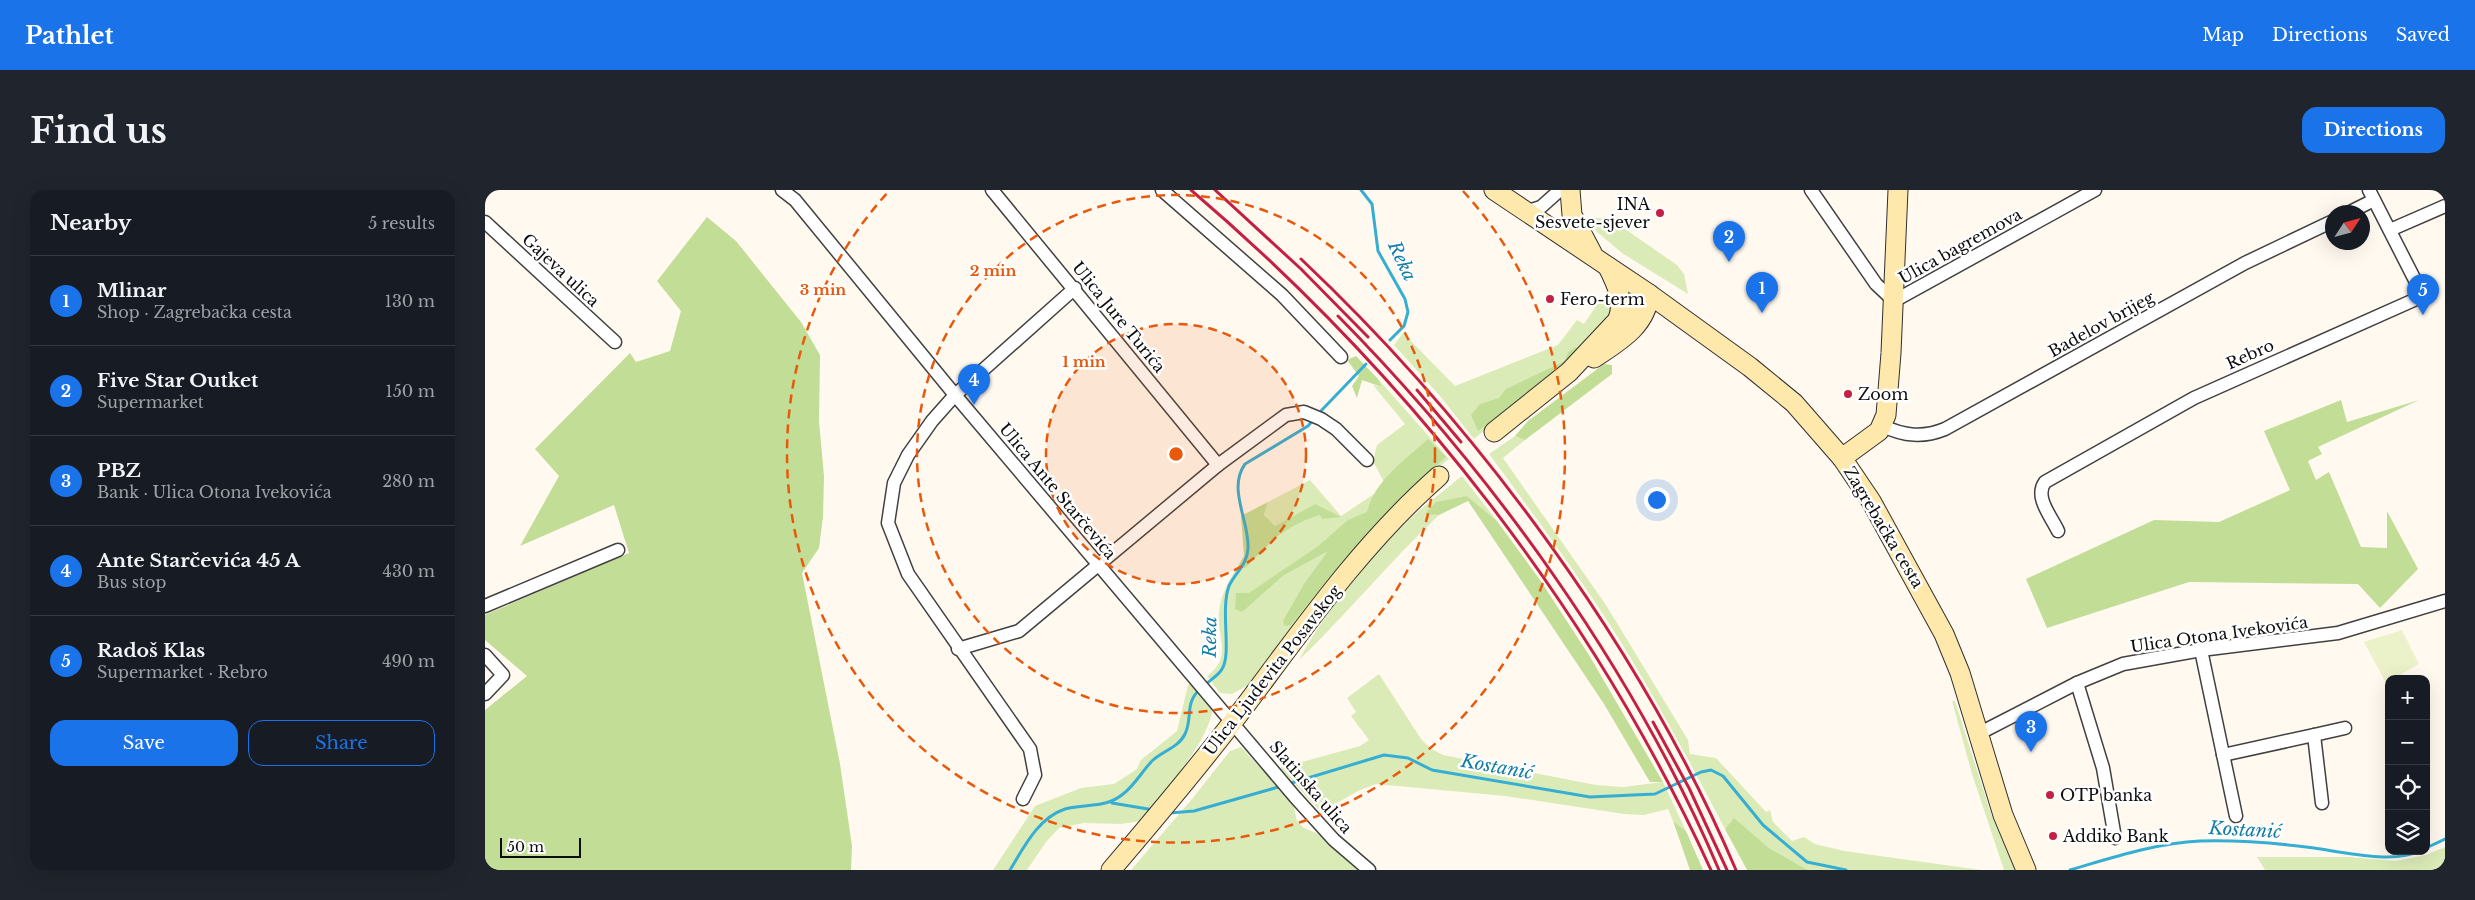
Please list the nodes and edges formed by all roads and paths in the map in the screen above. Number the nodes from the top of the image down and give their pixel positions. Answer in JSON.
{"nodes":[{"id":1,"x":782,"y":190,"type":"edge"},
{"id":2,"x":992,"y":190,"type":"edge"},
{"id":3,"x":1162,"y":190,"type":"edge"},
{"id":4,"x":1494,"y":190,"type":"edge"},
{"id":5,"x":1560,"y":190,"type":"edge"},
{"id":6,"x":1570,"y":190,"type":"edge"},
{"id":7,"x":1811,"y":190,"type":"edge"},
{"id":8,"x":1898,"y":190,"type":"edge"},
{"id":9,"x":2095,"y":190,"type":"edge"},
{"id":10,"x":2372,"y":195,"type":"edge"},
{"id":11,"x":2359,"y":205,"type":"edge"},
{"id":12,"x":2445,"y":206,"type":"edge"},
{"id":13,"x":1525,"y":212,"type":"junction"},
{"id":14,"x":485,"y":222,"type":"edge"},
{"id":15,"x":2325,"y":225,"type":"edge"},
{"id":16,"x":2390,"y":230,"type":"junction"},
{"id":17,"x":1601,"y":261,"type":"junction"},
{"id":18,"x":1075,"y":288,"type":"junction"},
{"id":19,"x":1649,"y":294,"type":"junction"},
{"id":20,"x":1894,"y":301,"type":"junction"},
{"id":21,"x":1680,"y":316,"type":"junction"},
{"id":22,"x":1625,"y":325,"type":"junction"},
{"id":23,"x":615,"y":342,"type":"dead end"},
{"id":24,"x":1341,"y":357,"type":"dead end"},
{"id":25,"x":955,"y":394,"type":"junction"},
{"id":26,"x":1883,"y":426,"type":"junction"},
{"id":27,"x":1494,"y":432,"type":"dead end"},
{"id":28,"x":1843,"y":458,"type":"junction"},
{"id":29,"x":1367,"y":460,"type":"dead end"},
{"id":30,"x":1218,"y":465,"type":"junction"},
{"id":31,"x":1439,"y":476,"type":"dead end"},
{"id":32,"x":2058,"y":531,"type":"dead end"},
{"id":33,"x":618,"y":550,"type":"dead end"},
{"id":34,"x":1099,"y":565,"type":"junction"},
{"id":35,"x":2445,"y":601,"type":"edge"},
{"id":36,"x":485,"y":606,"type":"edge"},
{"id":37,"x":958,"y":649,"type":"junction"},
{"id":38,"x":2201,"y":650,"type":"junction"},
{"id":39,"x":485,"y":655,"type":"edge"},
{"id":40,"x":2077,"y":684,"type":"junction"},
{"id":41,"x":485,"y":694,"type":"edge"},
{"id":42,"x":1233,"y":722,"type":"junction"},
{"id":43,"x":2345,"y":728,"type":"dead end"},
{"id":44,"x":1978,"y":734,"type":"junction"},
{"id":45,"x":2313,"y":736,"type":"junction"},
{"id":46,"x":2223,"y":755,"type":"junction"},
{"id":47,"x":1023,"y":799,"type":"dead end"},
{"id":48,"x":2322,"y":803,"type":"dead end"},
{"id":49,"x":2236,"y":816,"type":"dead end"},
{"id":50,"x":2115,"y":838,"type":"dead end"},
{"id":51,"x":1111,"y":870,"type":"edge"},
{"id":52,"x":1369,"y":870,"type":"edge"},
{"id":53,"x":2026,"y":870,"type":"edge"}],
"edges":[{"from":1,"to":25,"type":"street","name":"Ulica Ante Starčevića"},
{"from":2,"to":18,"type":"street","name":"Ulica Jure Turića"},
{"from":3,"to":24,"type":"street"},
{"from":4,"to":13,"type":"main road","name":"Zagrebačka cesta"},
{"from":5,"to":13,"type":"street"},
{"from":6,"to":17,"type":"main road"},
{"from":7,"to":20,"type":"street"},
{"from":8,"to":20,"type":"main road"},
{"from":9,"to":20,"type":"street","name":"Ulica bagremova"},
{"from":10,"to":11,"type":"street"},
{"from":10,"to":16,"type":"street","name":"Rebro"},
{"from":12,"to":16,"type":"street"},
{"from":13,"to":17,"type":"main road","name":"Zagrebačka cesta"},
{"from":14,"to":23,"type":"street","name":"Gajeva ulica"},
{"from":15,"to":26,"type":"street","name":"Badelov brijeg"},
{"from":16,"to":32,"type":"street","name":"Rebro"},
{"from":17,"to":19,"type":"main road","name":"Zagrebačka cesta"},
{"from":17,"to":22,"type":"main road"},
{"from":18,"to":25,"type":"street"},
{"from":18,"to":30,"type":"street","name":"Ulica Jure Turića"},
{"from":19,"to":21,"type":"main road","name":"Zagrebačka cesta"},
{"from":19,"to":22,"type":"main road"},
{"from":20,"to":26,"type":"main road"},
{"from":21,"to":22,"type":"main road"},
{"from":21,"to":28,"type":"main road","name":"Zagrebačka cesta"},
{"from":22,"to":27,"type":"main road"},
{"from":25,"to":34,"type":"street","name":"Ulica Ante Starčevića"},
{"from":25,"to":37,"type":"street"},
{"from":26,"to":28,"type":"main road"},
{"from":28,"to":44,"type":"main road","name":"Zagrebačka cesta"},
{"from":29,"to":30,"type":"street"},
{"from":30,"to":34,"type":"street"},
{"from":31,"to":42,"type":"main road","name":"Ulica Ljudevita Posavskog"},
{"from":33,"to":36,"type":"street"},
{"from":34,"to":37,"type":"street"},
{"from":34,"to":42,"type":"street","name":"Ulica Ante Starčevića"},
{"from":35,"to":38,"type":"street","name":"Ulica Otona Ivekovića"},
{"from":37,"to":47,"type":"street"},
{"from":38,"to":40,"type":"street","name":"Ulica Otona Ivekovića"},
{"from":38,"to":46,"type":"street"},
{"from":39,"to":41,"type":"street"},
{"from":40,"to":44,"type":"street","name":"Ulica Otona Ivekovića"},
{"from":40,"to":50,"type":"street"},
{"from":42,"to":51,"type":"main road","name":"Ulica Ljudevita Posavskog"},
{"from":42,"to":52,"type":"street","name":"Slatinska ulica"},
{"from":43,"to":45,"type":"street"},
{"from":44,"to":53,"type":"main road","name":"Zagrebačka cesta"},
{"from":45,"to":46,"type":"street"},
{"from":45,"to":48,"type":"street"},
{"from":46,"to":49,"type":"street"}]}
